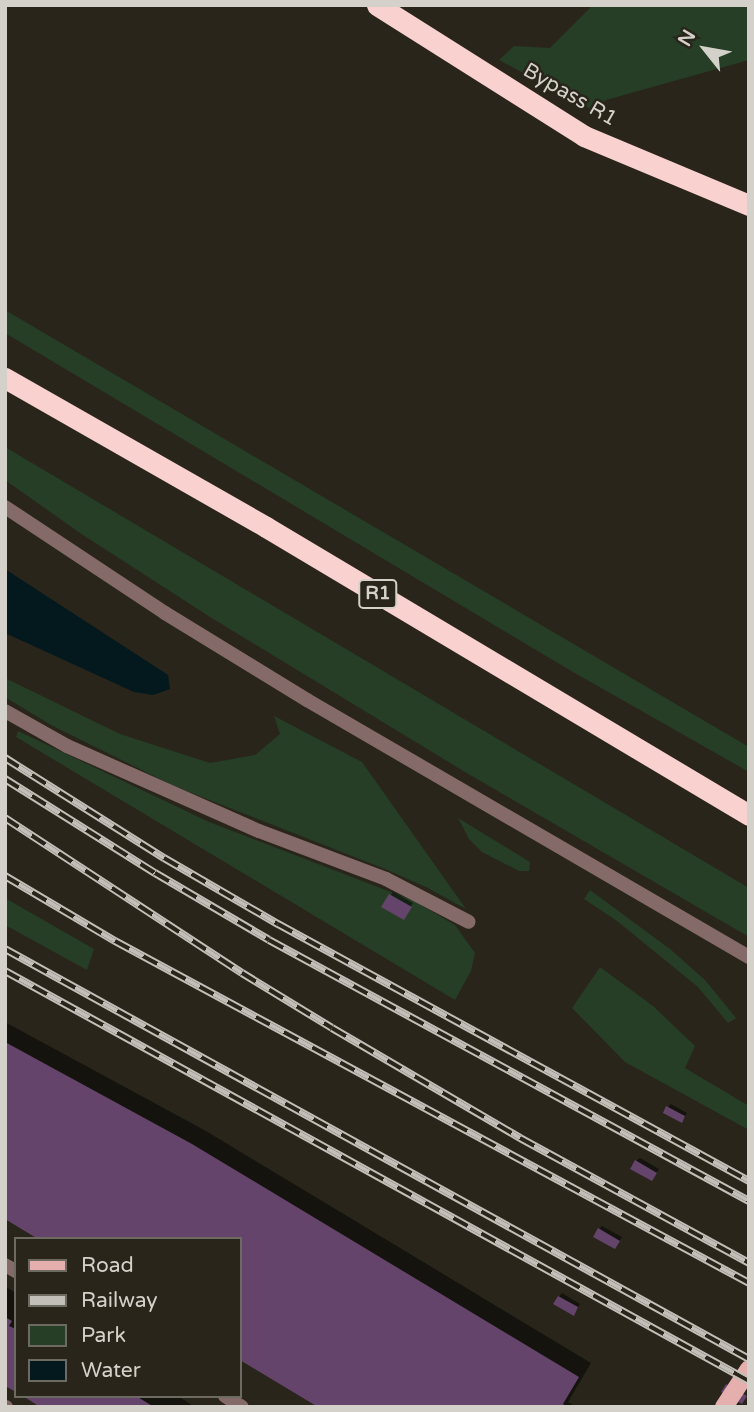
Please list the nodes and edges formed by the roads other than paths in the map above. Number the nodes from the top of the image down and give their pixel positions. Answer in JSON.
{"nodes":[{"id":1,"x":377,"y":5,"type":"edge"},
{"id":2,"x":749,"y":205,"type":"edge"},
{"id":3,"x":5,"y":378,"type":"edge"},
{"id":4,"x":5,"y":507,"type":"edge"},
{"id":5,"x":5,"y":711,"type":"edge"},
{"id":6,"x":749,"y":815,"type":"edge"},
{"id":7,"x":468,"y":922,"type":"dead end"},
{"id":8,"x":749,"y":957,"type":"edge"},
{"id":9,"x":749,"y":1369,"type":"edge"},
{"id":10,"x":724,"y":1407,"type":"edge"}],
"edges":[{"from":1,"to":2,"type":"highway","name":"Bypass R1"},
{"from":3,"to":6,"type":"highway","number":"R1"},
{"from":4,"to":8,"type":"street"},
{"from":5,"to":7,"type":"street"},
{"from":9,"to":10,"type":"main road"}]}
